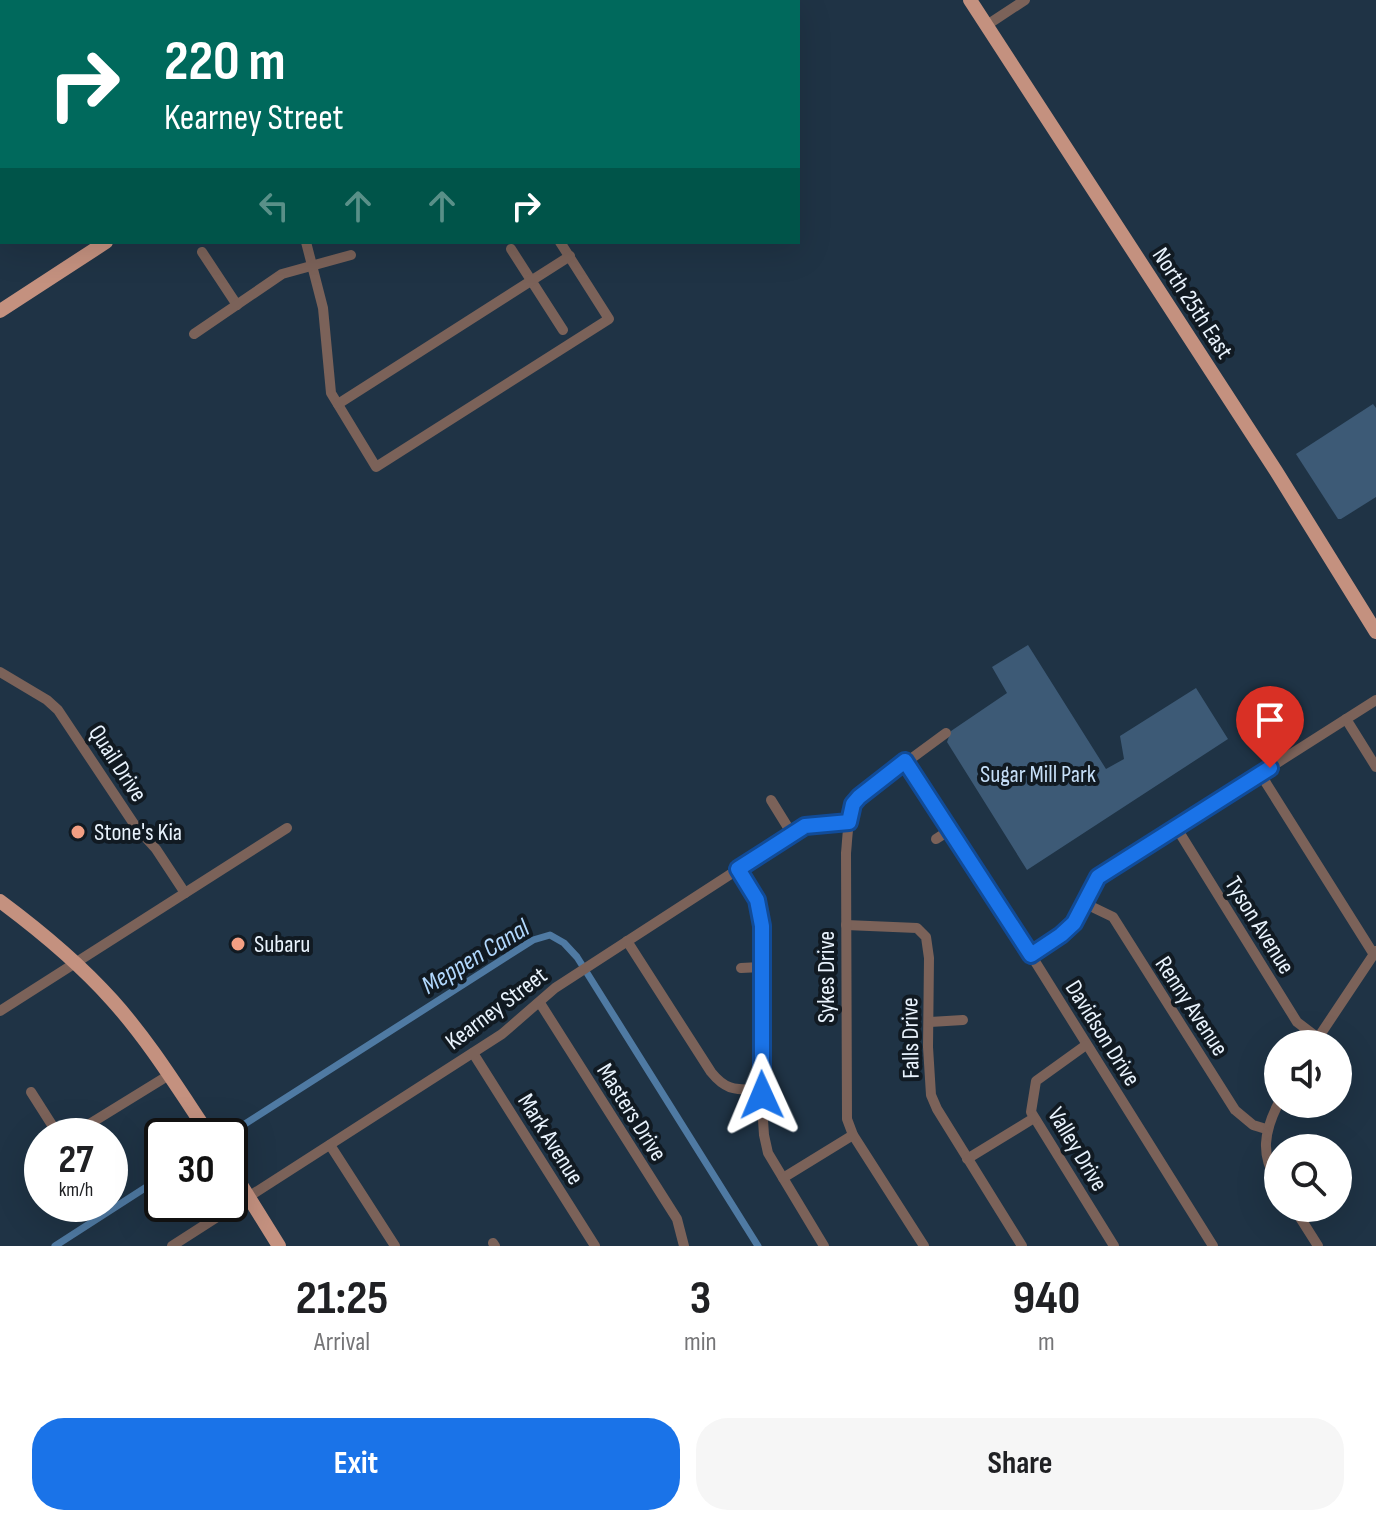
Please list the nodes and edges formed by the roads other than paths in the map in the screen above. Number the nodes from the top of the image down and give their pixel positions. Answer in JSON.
{"nodes":[{"id":1,"x":970,"y":0,"type":"edge"},
{"id":2,"x":1025,"y":0,"type":"edge"},
{"id":3,"x":987,"y":25,"type":"junction"},
{"id":4,"x":103,"y":244,"type":"edge"},
{"id":5,"x":307,"y":244,"type":"edge"},
{"id":6,"x":561,"y":244,"type":"edge"},
{"id":7,"x":511,"y":249,"type":"dead end"},
{"id":8,"x":202,"y":252,"type":"dead end"},
{"id":9,"x":351,"y":255,"type":"dead end"},
{"id":10,"x":570,"y":256,"type":"junction"},
{"id":11,"x":312,"y":265,"type":"junction"},
{"id":12,"x":531,"y":281,"type":"junction"},
{"id":13,"x":237,"y":305,"type":"junction"},
{"id":14,"x":0,"y":311,"type":"edge"},
{"id":15,"x":563,"y":330,"type":"dead end"},
{"id":16,"x":194,"y":334,"type":"dead end"},
{"id":17,"x":338,"y":404,"type":"junction"},
{"id":18,"x":1376,"y":632,"type":"edge"},
{"id":19,"x":0,"y":672,"type":"edge"},
{"id":20,"x":1376,"y":700,"type":"edge"},
{"id":21,"x":1346,"y":719,"type":"junction"},
{"id":22,"x":946,"y":733,"type":"dead end"},
{"id":23,"x":905,"y":761,"type":"junction"},
{"id":24,"x":1376,"y":767,"type":"edge"},
{"id":25,"x":1261,"y":775,"type":"junction"},
{"id":26,"x":771,"y":800,"type":"dead end"},
{"id":27,"x":849,"y":822,"type":"junction"},
{"id":28,"x":1176,"y":827,"type":"junction"},
{"id":29,"x":287,"y":828,"type":"dead end"},
{"id":30,"x":950,"y":830,"type":"junction"},
{"id":31,"x":792,"y":834,"type":"junction"},
{"id":32,"x":936,"y":839,"type":"dead end"},
{"id":33,"x":738,"y":869,"type":"junction"},
{"id":34,"x":185,"y":893,"type":"junction"},
{"id":35,"x":0,"y":901,"type":"edge"},
{"id":36,"x":1086,"y":904,"type":"junction"},
{"id":37,"x":846,"y":925,"type":"junction"},
{"id":38,"x":627,"y":941,"type":"junction"},
{"id":39,"x":1374,"y":952,"type":"edge"},
{"id":40,"x":1031,"y":955,"type":"junction"},
{"id":41,"x":74,"y":964,"type":"junction"},
{"id":42,"x":761,"y":967,"type":"junction"},
{"id":43,"x":741,"y":968,"type":"dead end"},
{"id":44,"x":540,"y":1003,"type":"junction"},
{"id":45,"x":0,"y":1011,"type":"edge"},
{"id":46,"x":963,"y":1020,"type":"dead end"},
{"id":47,"x":930,"y":1022,"type":"junction"},
{"id":48,"x":1305,"y":1030,"type":"edge"},
{"id":49,"x":1323,"y":1030,"type":"edge"},
{"id":50,"x":1086,"y":1045,"type":"junction"},
{"id":51,"x":473,"y":1053,"type":"junction"},
{"id":52,"x":169,"y":1075,"type":"junction"},
{"id":53,"x":761,"y":1090,"type":"junction"},
{"id":54,"x":31,"y":1092,"type":"dead end"},
{"id":55,"x":48,"y":1118,"type":"edge"},
{"id":56,"x":99,"y":1118,"type":"edge"},
{"id":57,"x":198,"y":1118,"type":"edge"},
{"id":58,"x":1034,"y":1118,"type":"junction"},
{"id":59,"x":1271,"y":1118,"type":"edge"},
{"id":60,"x":1266,"y":1129,"type":"junction"},
{"id":61,"x":1266,"y":1134,"type":"edge"},
{"id":62,"x":853,"y":1135,"type":"junction"},
{"id":63,"x":330,"y":1145,"type":"junction"},
{"id":64,"x":967,"y":1159,"type":"junction"},
{"id":65,"x":783,"y":1178,"type":"junction"},
{"id":66,"x":249,"y":1196,"type":"junction"},
{"id":67,"x":1303,"y":1222,"type":"edge"},
{"id":68,"x":172,"y":1246,"type":"edge"},
{"id":69,"x":279,"y":1246,"type":"edge"},
{"id":70,"x":395,"y":1246,"type":"edge"},
{"id":71,"x":595,"y":1246,"type":"edge"},
{"id":72,"x":684,"y":1246,"type":"edge"},
{"id":73,"x":824,"y":1246,"type":"edge"},
{"id":74,"x":924,"y":1246,"type":"edge"},
{"id":75,"x":1022,"y":1246,"type":"edge"},
{"id":76,"x":1114,"y":1246,"type":"edge"},
{"id":77,"x":1213,"y":1246,"type":"edge"},
{"id":78,"x":1318,"y":1246,"type":"edge"}],
"edges":[{"from":1,"to":3,"type":"main road","name":"North 25th East"},
{"from":2,"to":3,"type":"street"},
{"from":3,"to":18,"type":"main road","name":"North 25th East"},
{"from":4,"to":14,"type":"main road"},
{"from":5,"to":11,"type":"street"},
{"from":6,"to":10,"type":"street"},
{"from":7,"to":12,"type":"street"},
{"from":8,"to":13,"type":"street"},
{"from":9,"to":11,"type":"street"},
{"from":10,"to":12,"type":"street"},
{"from":10,"to":17,"type":"street"},
{"from":11,"to":13,"type":"street"},
{"from":11,"to":17,"type":"street"},
{"from":12,"to":15,"type":"street"},
{"from":12,"to":17,"type":"street"},
{"from":13,"to":16,"type":"street"},
{"from":19,"to":34,"type":"street","name":"Quail Drive"},
{"from":20,"to":21,"type":"street"},
{"from":21,"to":24,"type":"street"},
{"from":21,"to":25,"type":"street"},
{"from":22,"to":23,"type":"street","name":"Sykes Drive"},
{"from":23,"to":27,"type":"street","name":"Sykes Drive"},
{"from":23,"to":30,"type":"street","name":"Davidson Drive"},
{"from":25,"to":28,"type":"street"},
{"from":25,"to":39,"type":"street"},
{"from":26,"to":31,"type":"street"},
{"from":27,"to":31,"type":"street","name":"Kearney Street"},
{"from":27,"to":37,"type":"street","name":"Sykes Drive"},
{"from":28,"to":36,"type":"street"},
{"from":28,"to":48,"type":"street","name":"Tyson Avenue"},
{"from":29,"to":34,"type":"street"},
{"from":30,"to":32,"type":"street"},
{"from":30,"to":40,"type":"street","name":"Davidson Drive"},
{"from":31,"to":33,"type":"street","name":"Kearney Street"},
{"from":33,"to":38,"type":"street","name":"Kearney Street"},
{"from":33,"to":42,"type":"street"},
{"from":34,"to":41,"type":"street"},
{"from":35,"to":41,"type":"main road"},
{"from":36,"to":40,"type":"street"},
{"from":36,"to":60,"type":"street","name":"Renny Avenue"},
{"from":37,"to":47,"type":"street","name":"Falls Drive"},
{"from":37,"to":62,"type":"street","name":"Sykes Drive"},
{"from":38,"to":44,"type":"street","name":"Kearney Street"},
{"from":38,"to":53,"type":"street"},
{"from":39,"to":49,"type":"street"},
{"from":40,"to":50,"type":"street","name":"Davidson Drive"},
{"from":41,"to":45,"type":"street"},
{"from":41,"to":52,"type":"main road"},
{"from":42,"to":43,"type":"street"},
{"from":42,"to":53,"type":"street"},
{"from":44,"to":51,"type":"street","name":"Kearney Street"},
{"from":44,"to":72,"type":"street","name":"Masters Drive"},
{"from":46,"to":47,"type":"street"},
{"from":47,"to":64,"type":"street","name":"Falls Drive"},
{"from":50,"to":58,"type":"street","name":"Valley Drive"},
{"from":50,"to":77,"type":"street","name":"Davidson Drive"},
{"from":51,"to":63,"type":"street","name":"Kearney Street"},
{"from":51,"to":71,"type":"street","name":"Mark Avenue"},
{"from":52,"to":56,"type":"street"},
{"from":52,"to":57,"type":"main road"},
{"from":53,"to":65,"type":"street"},
{"from":54,"to":55,"type":"street"},
{"from":58,"to":64,"type":"street"},
{"from":58,"to":76,"type":"street","name":"Valley Drive"},
{"from":59,"to":60,"type":"street"},
{"from":60,"to":61,"type":"street"},
{"from":62,"to":65,"type":"street"},
{"from":62,"to":74,"type":"street","name":"Sykes Drive"},
{"from":63,"to":66,"type":"street","name":"Kearney Street"},
{"from":63,"to":70,"type":"street"},
{"from":64,"to":75,"type":"street","name":"Falls Drive"},
{"from":65,"to":73,"type":"street"},
{"from":66,"to":68,"type":"street","name":"Kearney Street"},
{"from":66,"to":69,"type":"main road"},
{"from":67,"to":78,"type":"street"}]}
